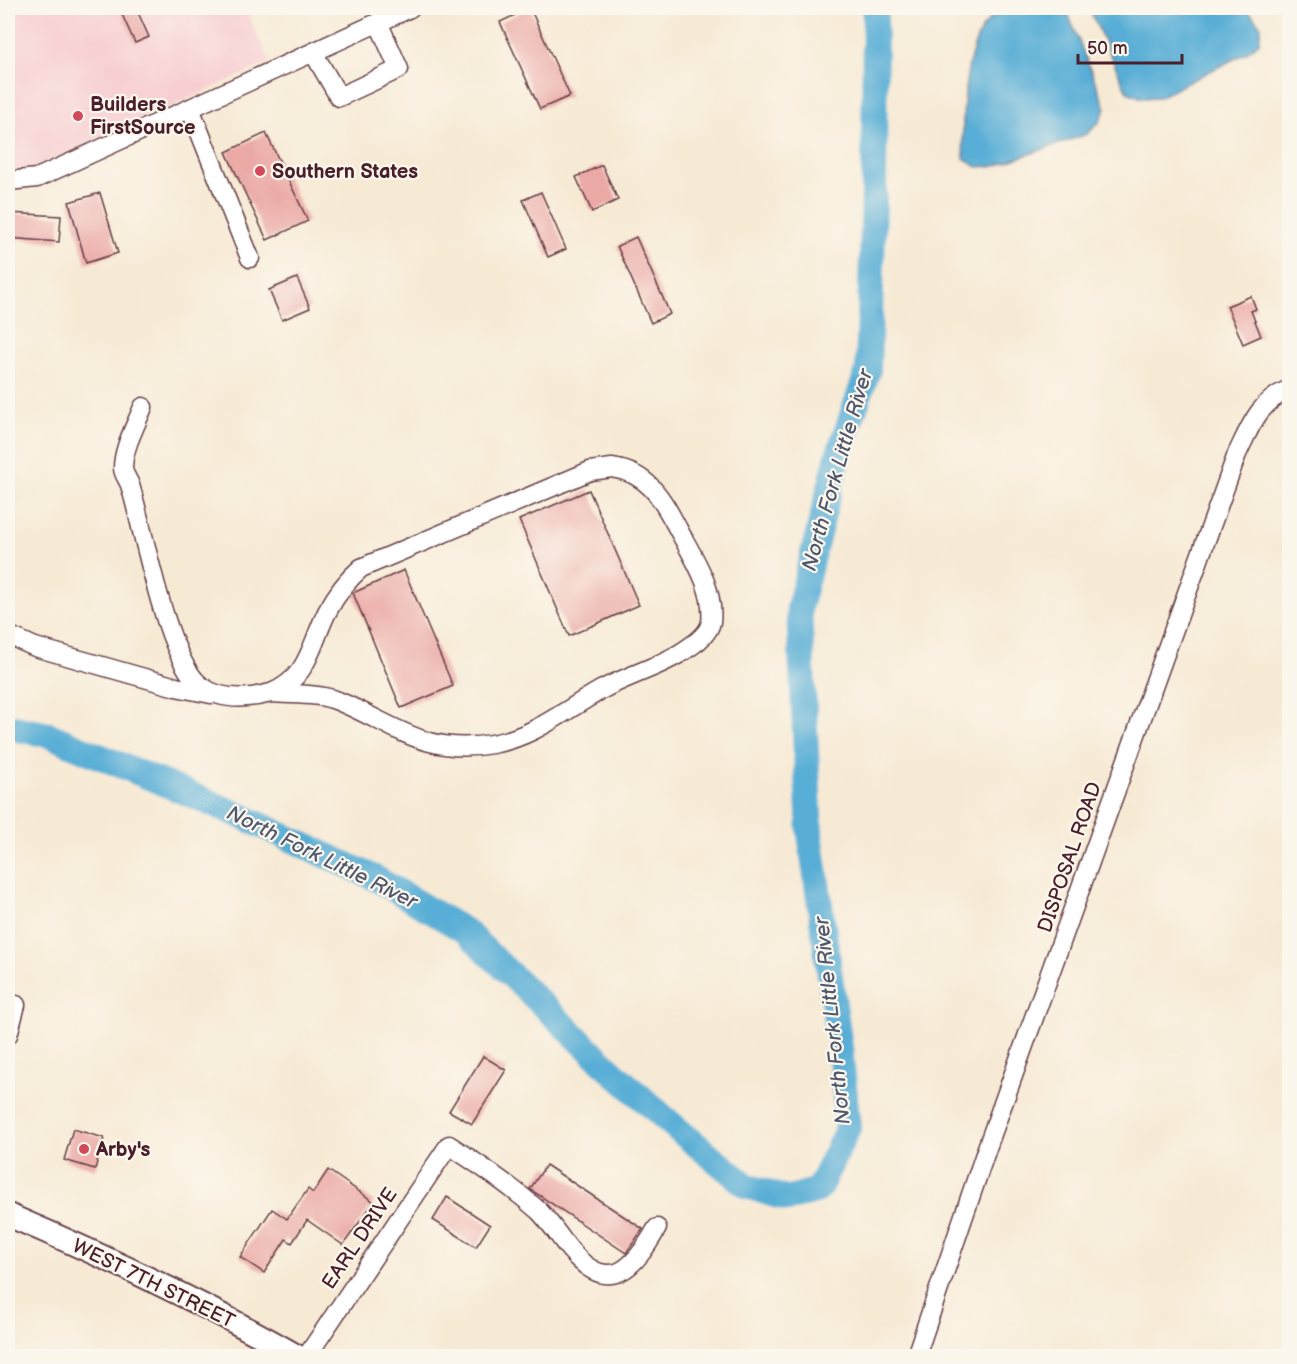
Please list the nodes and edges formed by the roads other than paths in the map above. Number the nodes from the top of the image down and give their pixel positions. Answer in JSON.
{"nodes":[{"id":1,"x":410,"y":8,"type":"edge"},
{"id":2,"x":378,"y":22,"type":"junction"},
{"id":3,"x":313,"y":52,"type":"junction"},
{"id":4,"x":190,"y":108,"type":"junction"},
{"id":5,"x":8,"y":181,"type":"edge"},
{"id":6,"x":250,"y":258,"type":"dead end"},
{"id":7,"x":1290,"y":389,"type":"edge"},
{"id":8,"x":143,"y":407,"type":"dead end"},
{"id":9,"x":8,"y":635,"type":"edge"},
{"id":10,"x":271,"y":693,"type":"junction"},
{"id":11,"x":218,"y":696,"type":"junction"},
{"id":12,"x":12,"y":1004,"type":"edge"},
{"id":13,"x":8,"y":1035,"type":"edge"},
{"id":14,"x":8,"y":1215,"type":"edge"},
{"id":15,"x":657,"y":1228,"type":"dead end"},
{"id":16,"x":297,"y":1356,"type":"edge"},
{"id":17,"x":306,"y":1356,"type":"edge"},
{"id":18,"x":916,"y":1356,"type":"edge"}],
"edges":[{"from":1,"to":2,"type":"street"},
{"from":2,"to":3,"type":"street"},
{"from":2,"to":3,"type":"street"},
{"from":3,"to":4,"type":"street"},
{"from":4,"to":5,"type":"street"},
{"from":4,"to":6,"type":"street"},
{"from":7,"to":18,"type":"street","name":"DISPOSAL ROAD"},
{"from":8,"to":11,"type":"street"},
{"from":9,"to":11,"type":"street"},
{"from":10,"to":10,"type":"street"},
{"from":10,"to":11,"type":"street"},
{"from":12,"to":13,"type":"street"},
{"from":14,"to":16,"type":"main road","name":"WEST 7TH STREET"},
{"from":15,"to":17,"type":"street","name":"EARL DRIVE"}]}
